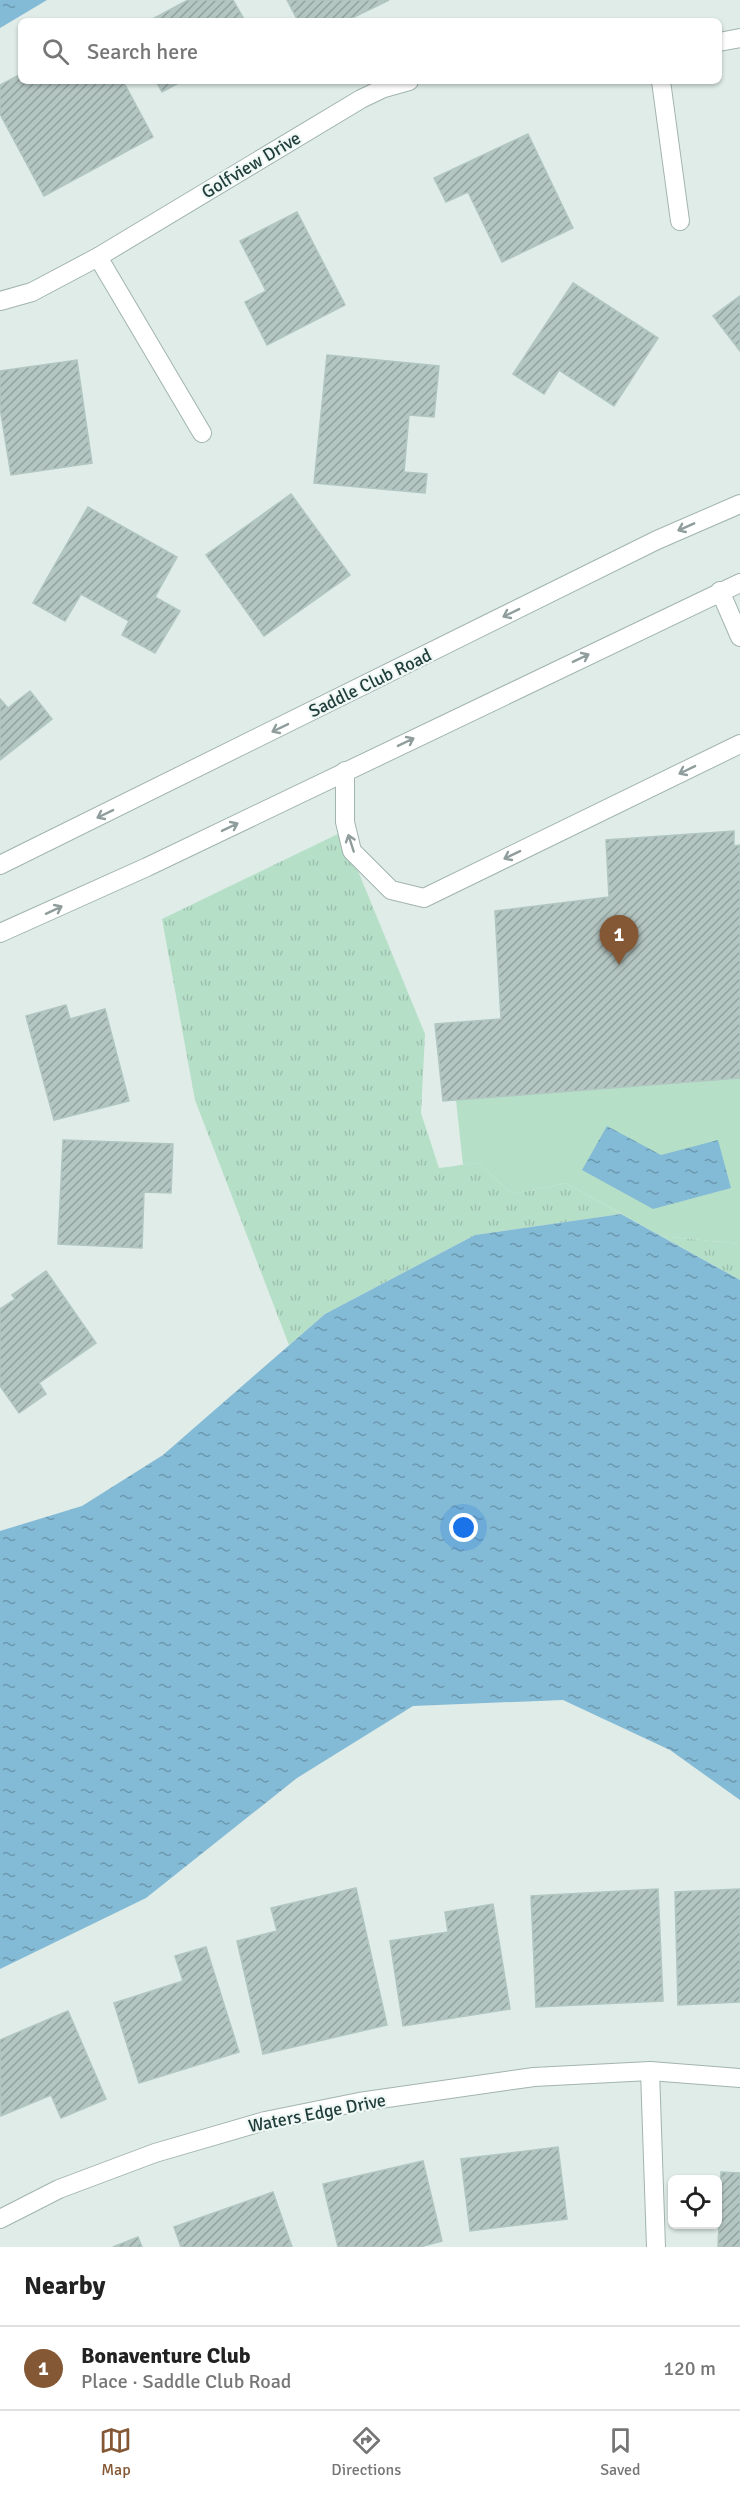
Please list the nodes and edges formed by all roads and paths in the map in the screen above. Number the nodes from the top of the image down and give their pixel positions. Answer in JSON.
{"nodes":[{"id":1,"x":740,"y":38,"type":"edge"},
{"id":2,"x":722,"y":41,"type":"edge"},
{"id":3,"x":398,"y":84,"type":"edge"},
{"id":4,"x":661,"y":84,"type":"edge"},
{"id":5,"x":680,"y":221,"type":"dead end"},
{"id":6,"x":98,"y":257,"type":"junction"},
{"id":7,"x":0,"y":301,"type":"edge"},
{"id":8,"x":202,"y":433,"type":"dead end"},
{"id":9,"x":740,"y":504,"type":"edge"},
{"id":10,"x":740,"y":582,"type":"edge"},
{"id":11,"x":720,"y":591,"type":"junction"},
{"id":12,"x":740,"y":637,"type":"edge"},
{"id":13,"x":740,"y":744,"type":"edge"},
{"id":14,"x":345,"y":771,"type":"junction"},
{"id":15,"x":0,"y":865,"type":"edge"},
{"id":16,"x":0,"y":933,"type":"edge"},
{"id":17,"x":650,"y":2071,"type":"junction"},
{"id":18,"x":740,"y":2078,"type":"edge"},
{"id":19,"x":0,"y":2218,"type":"edge"},
{"id":20,"x":656,"y":2247,"type":"edge"}],
"edges":[{"from":1,"to":2,"type":"street"},
{"from":3,"to":6,"type":"street","name":"Golfview Drive"},
{"from":4,"to":5,"type":"street"},
{"from":6,"to":7,"type":"street","name":"Golfview Drive"},
{"from":6,"to":8,"type":"street"},
{"from":9,"to":15,"type":"street","name":"Saddle Club Road","one_way":true},
{"from":10,"to":11,"type":"street"},
{"from":11,"to":12,"type":"street"},
{"from":14,"to":11,"type":"street","one_way":true},
{"from":13,"to":14,"type":"street","one_way":true},
{"from":16,"to":14,"type":"street","one_way":true},
{"from":17,"to":18,"type":"street","name":"Waters Edge Drive"},
{"from":17,"to":19,"type":"street","name":"Waters Edge Drive"},
{"from":17,"to":20,"type":"street"}]}
